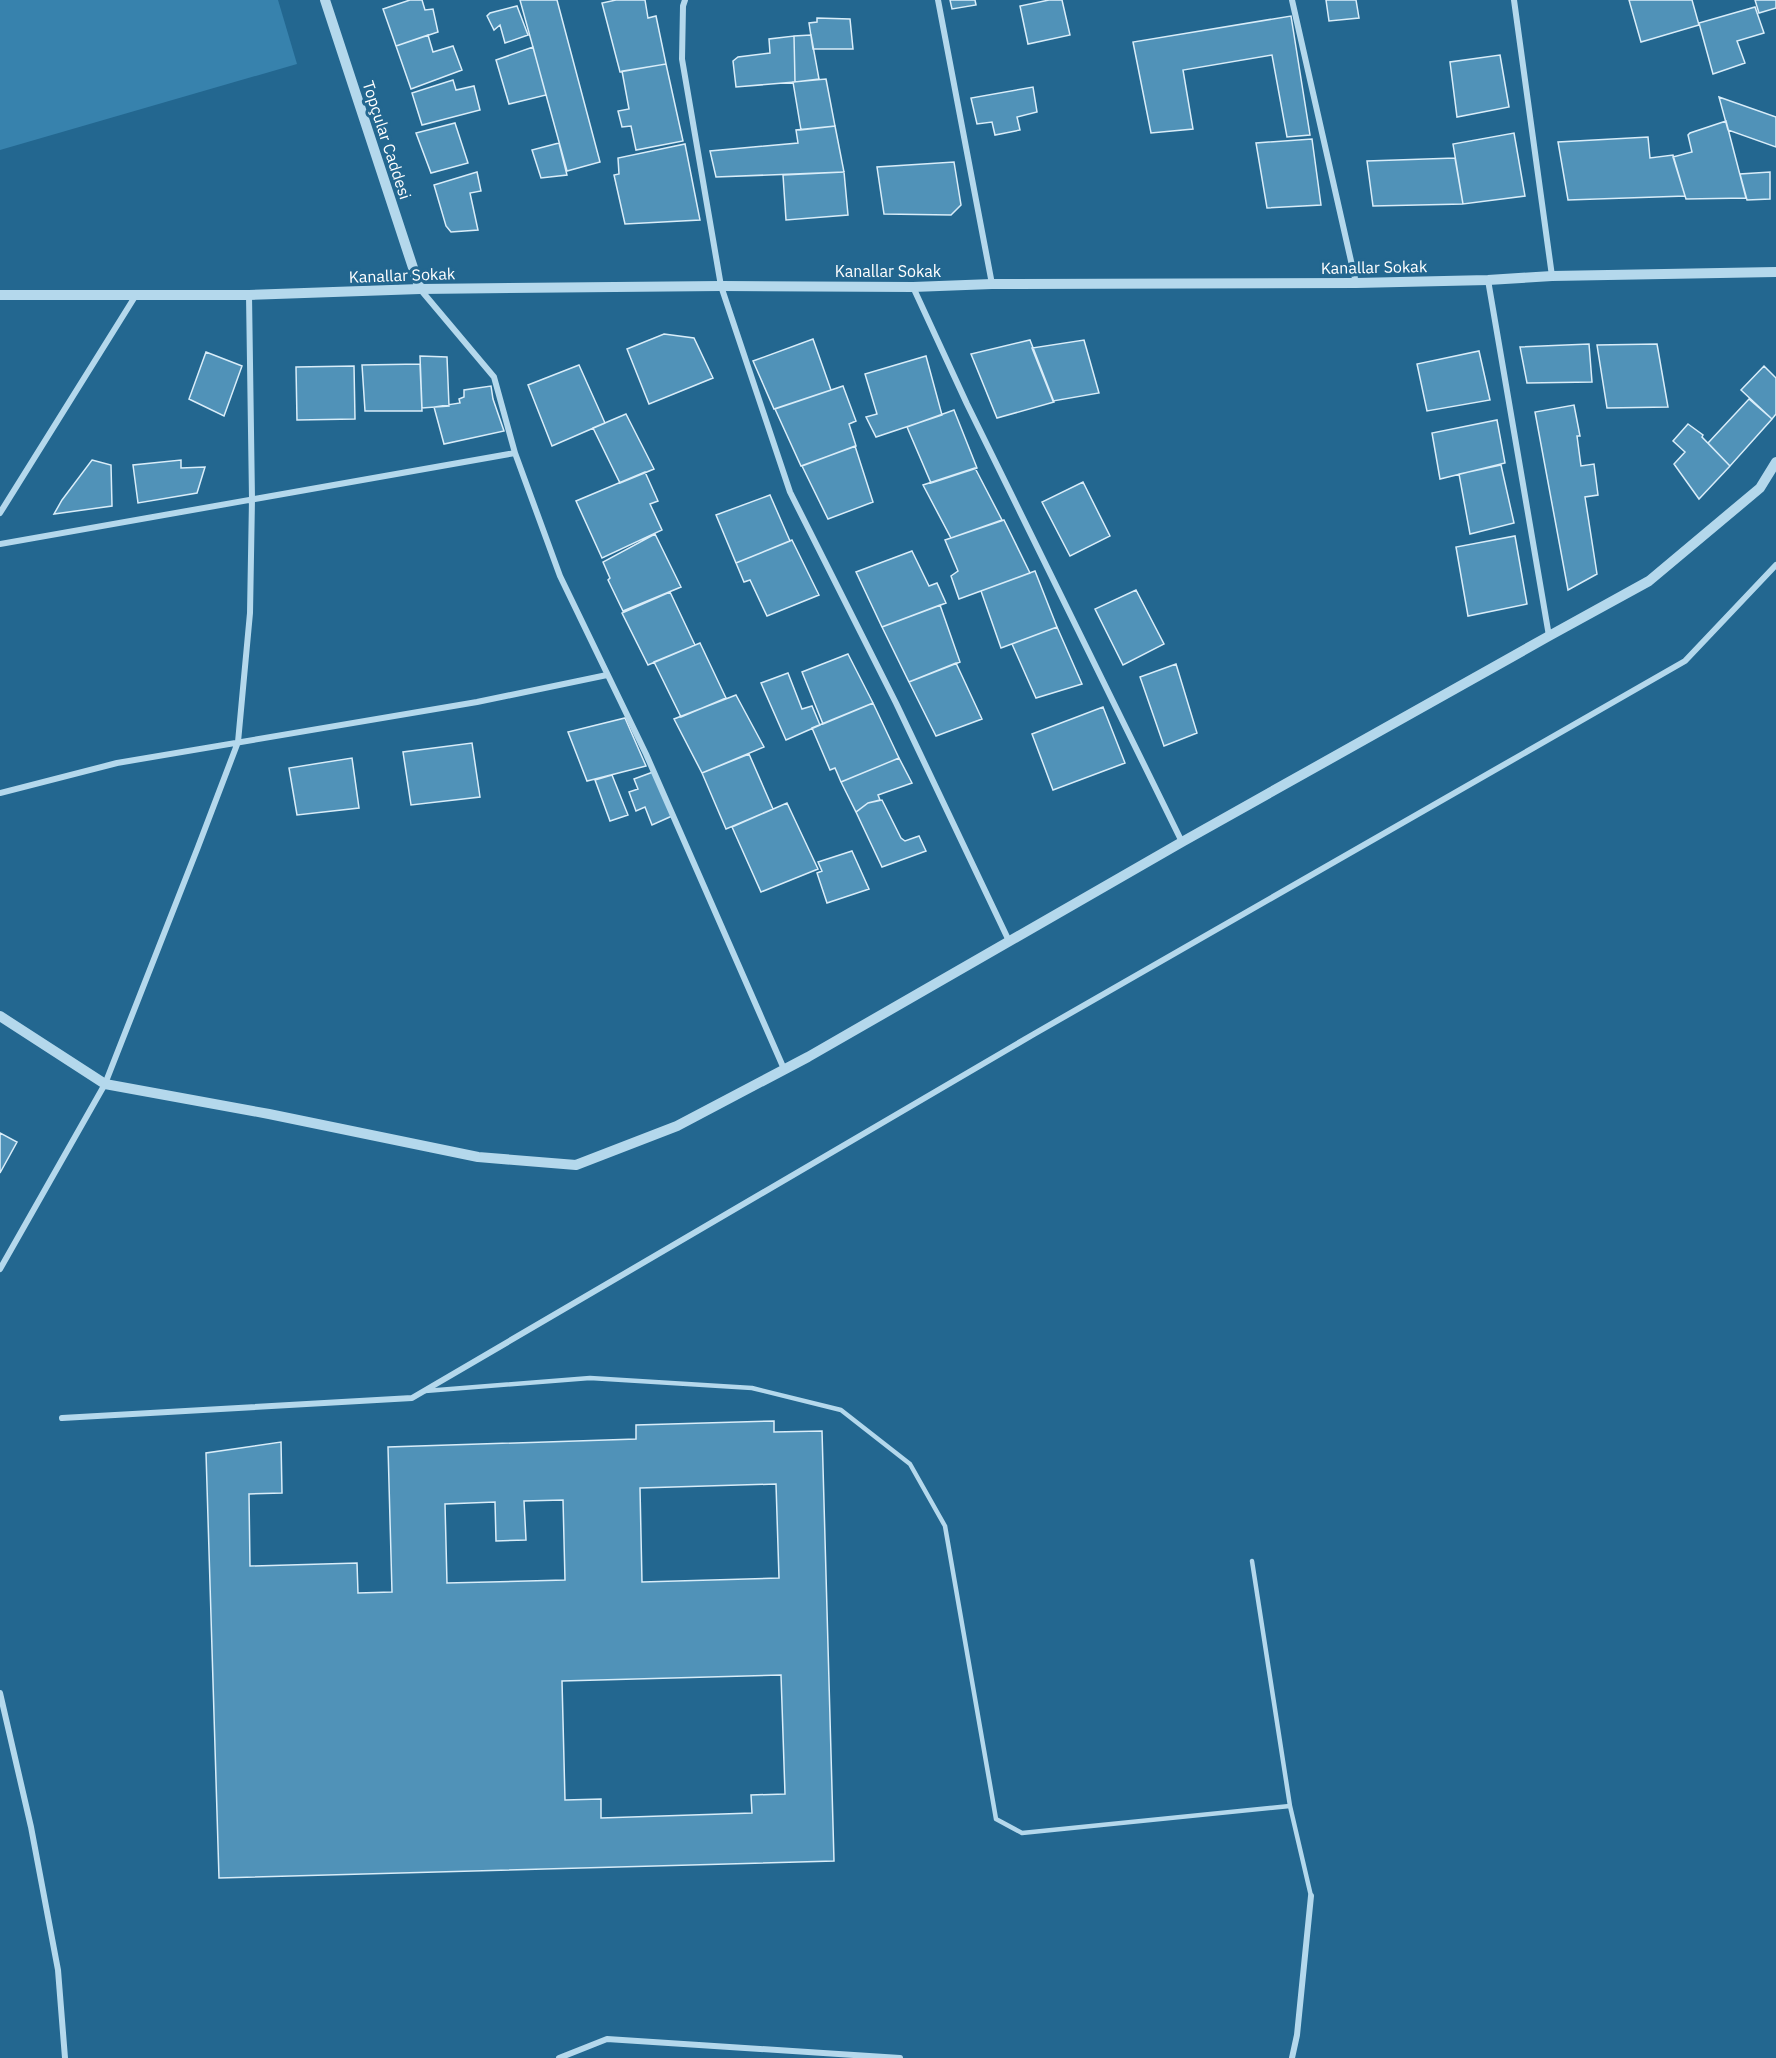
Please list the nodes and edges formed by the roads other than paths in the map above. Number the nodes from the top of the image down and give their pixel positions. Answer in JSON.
{"nodes":[{"id":1,"x":325,"y":0,"type":"edge"},
{"id":2,"x":685,"y":0,"type":"edge"},
{"id":3,"x":938,"y":0,"type":"edge"},
{"id":4,"x":1292,"y":0,"type":"edge"},
{"id":5,"x":1514,"y":0,"type":"edge"},
{"id":6,"x":1776,"y":272,"type":"edge"},
{"id":7,"x":1552,"y":276,"type":"junction"},
{"id":8,"x":1488,"y":280,"type":"junction"},
{"id":9,"x":1356,"y":283,"type":"junction"},
{"id":10,"x":992,"y":284,"type":"junction"},
{"id":11,"x":721,"y":286,"type":"junction"},
{"id":12,"x":912,"y":287,"type":"junction"},
{"id":13,"x":420,"y":289,"type":"junction"},
{"id":14,"x":0,"y":295,"type":"edge"},
{"id":15,"x":136,"y":295,"type":"junction"},
{"id":16,"x":249,"y":295,"type":"junction"},
{"id":17,"x":515,"y":453,"type":"junction"},
{"id":18,"x":1776,"y":462,"type":"edge"},
{"id":19,"x":252,"y":499,"type":"junction"},
{"id":20,"x":0,"y":513,"type":"edge"},
{"id":21,"x":0,"y":544,"type":"edge"},
{"id":22,"x":1776,"y":565,"type":"edge"},
{"id":23,"x":1549,"y":636,"type":"junction"},
{"id":24,"x":607,"y":675,"type":"junction"},
{"id":25,"x":238,"y":742,"type":"junction"},
{"id":26,"x":0,"y":793,"type":"edge"},
{"id":27,"x":1182,"y":842,"type":"junction"},
{"id":28,"x":1009,"y":941,"type":"junction"},
{"id":29,"x":0,"y":1016,"type":"edge"},
{"id":30,"x":784,"y":1070,"type":"junction"},
{"id":31,"x":105,"y":1084,"type":"junction"},
{"id":32,"x":0,"y":1269,"type":"edge"},
{"id":33,"x":422,"y":1392,"type":"junction"},
{"id":34,"x":62,"y":1418,"type":"dead end"},
{"id":35,"x":1252,"y":1561,"type":"dead end"},
{"id":36,"x":0,"y":1693,"type":"edge"},
{"id":37,"x":1290,"y":1806,"type":"junction"},
{"id":38,"x":1311,"y":1896,"type":"joint"},
{"id":39,"x":65,"y":2058,"type":"edge"},
{"id":40,"x":559,"y":2058,"type":"edge"},
{"id":41,"x":900,"y":2058,"type":"edge"},
{"id":42,"x":1292,"y":2058,"type":"edge"}],
"edges":[{"from":1,"to":13,"type":"street","name":"Topçular Caddesi"},
{"from":2,"to":11,"type":"street"},
{"from":3,"to":10,"type":"street"},
{"from":4,"to":9,"type":"street"},
{"from":5,"to":7,"type":"street"},
{"from":6,"to":7,"type":"street","name":"Kanallar Sokak"},
{"from":7,"to":8,"type":"street","name":"Kanallar Sokak"},
{"from":8,"to":9,"type":"street","name":"Kanallar Sokak"},
{"from":8,"to":23,"type":"street"},
{"from":9,"to":10,"type":"street","name":"Kanallar Sokak"},
{"from":10,"to":12,"type":"street","name":"Kanallar Sokak"},
{"from":11,"to":12,"type":"street","name":"Kanallar Sokak"},
{"from":11,"to":13,"type":"street","name":"Kanallar Sokak"},
{"from":11,"to":28,"type":"street"},
{"from":12,"to":27,"type":"street"},
{"from":13,"to":16,"type":"street","name":"Kanallar Sokak"},
{"from":13,"to":17,"type":"street"},
{"from":14,"to":15,"type":"street","name":"Kanallar Sokak"},
{"from":15,"to":16,"type":"street","name":"Kanallar Sokak"},
{"from":15,"to":20,"type":"street"},
{"from":16,"to":19,"type":"street"},
{"from":17,"to":19,"type":"street"},
{"from":17,"to":24,"type":"street"},
{"from":18,"to":23,"type":"street"},
{"from":19,"to":21,"type":"street"},
{"from":19,"to":25,"type":"street"},
{"from":22,"to":33,"type":"street"},
{"from":23,"to":27,"type":"street"},
{"from":24,"to":25,"type":"street"},
{"from":24,"to":30,"type":"street"},
{"from":25,"to":26,"type":"street"},
{"from":25,"to":31,"type":"street"},
{"from":27,"to":28,"type":"street"},
{"from":28,"to":30,"type":"street"},
{"from":29,"to":31,"type":"street"},
{"from":30,"to":31,"type":"street"},
{"from":31,"to":32,"type":"street"},
{"from":33,"to":34,"type":"street"},
{"from":33,"to":37,"type":"lane"},
{"from":35,"to":37,"type":"lane"},
{"from":36,"to":39,"type":"street"},
{"from":37,"to":38,"type":"lane"},
{"from":38,"to":42,"type":"street"},
{"from":40,"to":41,"type":"street"}]}
